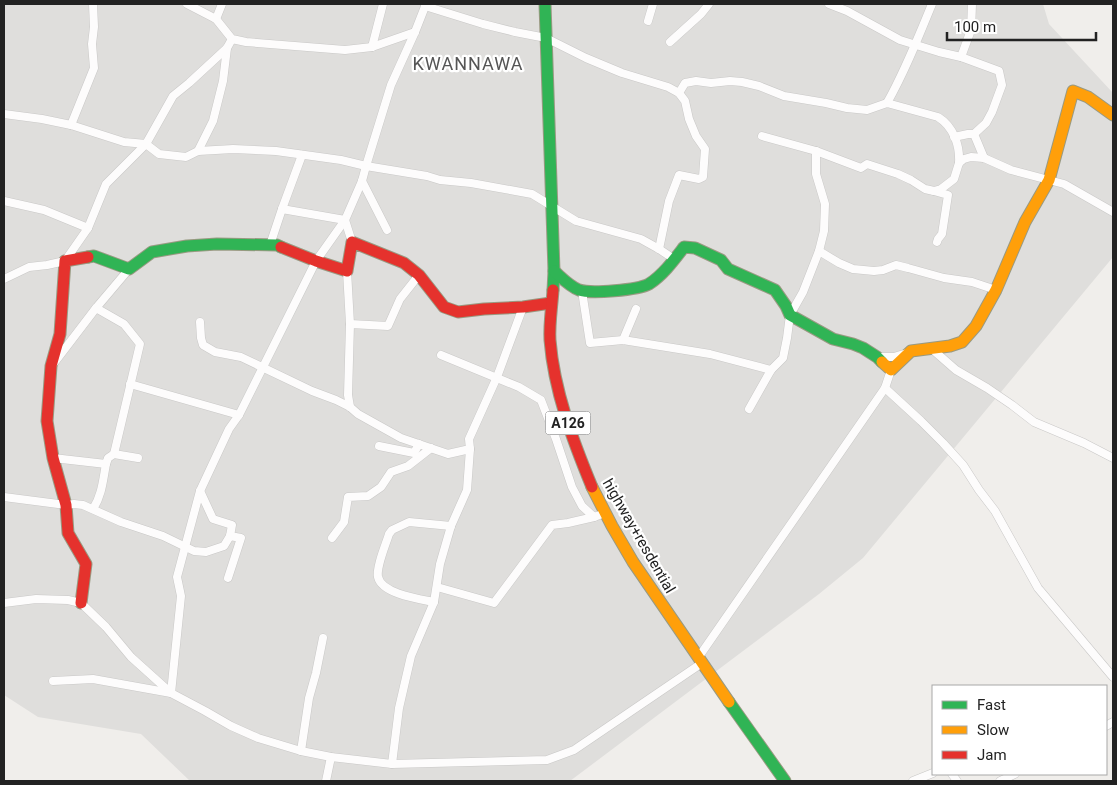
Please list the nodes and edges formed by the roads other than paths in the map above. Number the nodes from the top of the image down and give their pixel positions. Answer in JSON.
{"nodes":[{"id":1,"x":93,"y":4,"type":"edge"},
{"id":2,"x":187,"y":4,"type":"edge"},
{"id":3,"x":222,"y":4,"type":"edge"},
{"id":4,"x":383,"y":4,"type":"edge"},
{"id":5,"x":544,"y":4,"type":"edge"},
{"id":6,"x":653,"y":4,"type":"edge"},
{"id":7,"x":709,"y":4,"type":"edge"},
{"id":8,"x":829,"y":4,"type":"edge"},
{"id":9,"x":932,"y":4,"type":"edge"},
{"id":10,"x":972,"y":4,"type":"edge"},
{"id":11,"x":426,"y":5,"type":"edge"},
{"id":12,"x":216,"y":18,"type":"junction"},
{"id":13,"x":648,"y":21,"type":"dead end"},
{"id":14,"x":415,"y":32,"type":"junction"},
{"id":15,"x":546,"y":38,"type":"junction"},
{"id":16,"x":232,"y":39,"type":"junction"},
{"id":17,"x":670,"y":42,"type":"dead end"},
{"id":18,"x":915,"y":45,"type":"junction"},
{"id":19,"x":372,"y":47,"type":"junction"},
{"id":20,"x":227,"y":48,"type":"junction"},
{"id":21,"x":961,"y":57,"type":"junction"},
{"id":22,"x":679,"y":92,"type":"junction"},
{"id":23,"x":887,"y":103,"type":"junction"},
{"id":24,"x":4,"y":114,"type":"edge"},
{"id":25,"x":1113,"y":115,"type":"edge"},
{"id":26,"x":71,"y":125,"type":"junction"},
{"id":27,"x":974,"y":134,"type":"junction"},
{"id":28,"x":762,"y":136,"type":"dead end"},
{"id":29,"x":954,"y":137,"type":"junction"},
{"id":30,"x":146,"y":144,"type":"junction"},
{"id":31,"x":198,"y":151,"type":"junction"},
{"id":32,"x":816,"y":151,"type":"junction"},
{"id":33,"x":302,"y":155,"type":"junction"},
{"id":34,"x":984,"y":158,"type":"junction"},
{"id":35,"x":959,"y":163,"type":"junction"},
{"id":36,"x":366,"y":166,"type":"junction"},
{"id":37,"x":1049,"y":180,"type":"junction"},
{"id":38,"x":362,"y":181,"type":"junction"},
{"id":39,"x":934,"y":191,"type":"junction"},
{"id":40,"x":4,"y":201,"type":"edge"},
{"id":41,"x":552,"y":206,"type":"junction"},
{"id":42,"x":282,"y":209,"type":"junction"},
{"id":43,"x":1113,"y":212,"type":"edge"},
{"id":44,"x":345,"y":220,"type":"junction"},
{"id":45,"x":88,"y":228,"type":"junction"},
{"id":46,"x":387,"y":230,"type":"dead end"},
{"id":47,"x":352,"y":242,"type":"junction"},
{"id":48,"x":937,"y":242,"type":"dead end"},
{"id":49,"x":270,"y":244,"type":"junction"},
{"id":50,"x":659,"y":249,"type":"junction"},
{"id":51,"x":819,"y":251,"type":"junction"},
{"id":52,"x":674,"y":259,"type":"junction"},
{"id":53,"x":316,"y":260,"type":"junction"},
{"id":54,"x":65,"y":261,"type":"junction"},
{"id":55,"x":129,"y":269,"type":"junction"},
{"id":56,"x":347,"y":271,"type":"junction"},
{"id":57,"x":554,"y":272,"type":"junction"},
{"id":58,"x":420,"y":275,"type":"junction"},
{"id":59,"x":4,"y":279,"type":"edge"},
{"id":60,"x":996,"y":290,"type":"junction"},
{"id":61,"x":582,"y":291,"type":"junction"},
{"id":62,"x":551,"y":304,"type":"junction"},
{"id":63,"x":523,"y":307,"type":"junction"},
{"id":64,"x":96,"y":308,"type":"junction"},
{"id":65,"x":636,"y":308,"type":"dead end"},
{"id":66,"x":790,"y":315,"type":"junction"},
{"id":67,"x":200,"y":322,"type":"dead end"},
{"id":68,"x":350,"y":324,"type":"junction"},
{"id":69,"x":623,"y":340,"type":"junction"},
{"id":70,"x":932,"y":349,"type":"junction"},
{"id":71,"x":911,"y":351,"type":"junction"},
{"id":72,"x":441,"y":355,"type":"dead end"},
{"id":73,"x":877,"y":358,"type":"junction"},
{"id":74,"x":52,"y":366,"type":"junction"},
{"id":75,"x":263,"y":367,"type":"junction"},
{"id":76,"x":771,"y":370,"type":"junction"},
{"id":77,"x":892,"y":370,"type":"junction"},
{"id":78,"x":497,"y":378,"type":"junction"},
{"id":79,"x":130,"y":384,"type":"junction"},
{"id":80,"x":885,"y":388,"type":"junction"},
{"id":81,"x":350,"y":407,"type":"junction"},
{"id":82,"x":749,"y":409,"type":"dead end"},
{"id":83,"x":239,"y":415,"type":"junction"},
{"id":84,"x":419,"y":444,"type":"junction"},
{"id":85,"x":379,"y":446,"type":"dead end"},
{"id":86,"x":431,"y":448,"type":"junction"},
{"id":87,"x":470,"y":449,"type":"junction"},
{"id":88,"x":114,"y":454,"type":"junction"},
{"id":89,"x":53,"y":458,"type":"junction"},
{"id":90,"x":138,"y":458,"type":"dead end"},
{"id":91,"x":1113,"y":458,"type":"edge"},
{"id":92,"x":106,"y":464,"type":"junction"},
{"id":93,"x":200,"y":491,"type":"junction"},
{"id":94,"x":4,"y":497,"type":"edge"},
{"id":95,"x":66,"y":505,"type":"junction"},
{"id":96,"x":93,"y":509,"type":"junction"},
{"id":97,"x":605,"y":513,"type":"junction"},
{"id":98,"x":594,"y":517,"type":"junction"},
{"id":99,"x":452,"y":526,"type":"junction"},
{"id":100,"x":230,"y":536,"type":"junction"},
{"id":101,"x":332,"y":538,"type":"dead end"},
{"id":102,"x":186,"y":547,"type":"junction"},
{"id":103,"x":228,"y":578,"type":"dead end"},
{"id":104,"x":437,"y":587,"type":"junction"},
{"id":105,"x":80,"y":602,"type":"junction"},
{"id":106,"x":434,"y":602,"type":"junction"},
{"id":107,"x":4,"y":603,"type":"edge"},
{"id":108,"x":322,"y":638,"type":"dead end"},
{"id":109,"x":700,"y":660,"type":"junction"},
{"id":110,"x":1113,"y":677,"type":"edge"},
{"id":111,"x":53,"y":681,"type":"dead end"},
{"id":112,"x":171,"y":694,"type":"junction"},
{"id":113,"x":301,"y":751,"type":"junction"},
{"id":114,"x":331,"y":758,"type":"junction"},
{"id":115,"x":392,"y":764,"type":"junction"},
{"id":116,"x":932,"y":773,"type":"edge"},
{"id":117,"x":1013,"y":775,"type":"edge"},
{"id":118,"x":326,"y":781,"type":"edge"},
{"id":119,"x":784,"y":781,"type":"edge"},
{"id":120,"x":913,"y":781,"type":"edge"},
{"id":121,"x":1000,"y":781,"type":"edge"}],
"edges":[{"from":1,"to":26,"type":"street"},
{"from":2,"to":12,"type":"street"},
{"from":3,"to":12,"type":"street"},
{"from":4,"to":19,"type":"street"},
{"from":5,"to":15,"type":"main road","name":"highway+resdential","number":"A126"},
{"from":6,"to":13,"type":"street"},
{"from":7,"to":17,"type":"street"},
{"from":8,"to":18,"type":"street"},
{"from":9,"to":18,"type":"street"},
{"from":10,"to":21,"type":"street"},
{"from":11,"to":14,"type":"street"},
{"from":11,"to":15,"type":"street"},
{"from":12,"to":16,"type":"street"},
{"from":14,"to":19,"type":"street"},
{"from":14,"to":36,"type":"street"},
{"from":15,"to":22,"type":"street"},
{"from":15,"to":41,"type":"main road","name":"highway+resdential","number":"A126"},
{"from":16,"to":19,"type":"street"},
{"from":16,"to":20,"type":"street"},
{"from":18,"to":21,"type":"street"},
{"from":18,"to":23,"type":"street"},
{"from":20,"to":30,"type":"street"},
{"from":20,"to":31,"type":"street"},
{"from":21,"to":27,"type":"street"},
{"from":22,"to":23,"type":"street"},
{"from":22,"to":50,"type":"street"},
{"from":23,"to":29,"type":"street"},
{"from":24,"to":26,"type":"street"},
{"from":25,"to":37,"type":"main road"},
{"from":26,"to":30,"type":"street"},
{"from":27,"to":29,"type":"street"},
{"from":27,"to":34,"type":"street"},
{"from":28,"to":32,"type":"street"},
{"from":29,"to":35,"type":"street"},
{"from":30,"to":31,"type":"street"},
{"from":30,"to":45,"type":"street"},
{"from":31,"to":33,"type":"street"},
{"from":32,"to":39,"type":"street"},
{"from":32,"to":51,"type":"street"},
{"from":33,"to":36,"type":"street"},
{"from":33,"to":42,"type":"street"},
{"from":34,"to":35,"type":"street"},
{"from":34,"to":37,"type":"street"},
{"from":35,"to":39,"type":"street"},
{"from":36,"to":38,"type":"street"},
{"from":36,"to":41,"type":"street"},
{"from":37,"to":43,"type":"street"},
{"from":37,"to":60,"type":"main road"},
{"from":38,"to":44,"type":"street"},
{"from":38,"to":46,"type":"street"},
{"from":39,"to":48,"type":"street"},
{"from":40,"to":45,"type":"street"},
{"from":41,"to":50,"type":"street"},
{"from":41,"to":57,"type":"main road","name":"highway+resdential","number":"A126"},
{"from":42,"to":44,"type":"street"},
{"from":42,"to":49,"type":"street"},
{"from":44,"to":47,"type":"street"},
{"from":44,"to":53,"type":"street"},
{"from":45,"to":54,"type":"street"},
{"from":47,"to":56,"type":"main road"},
{"from":47,"to":58,"type":"main road"},
{"from":49,"to":53,"type":"main road"},
{"from":49,"to":55,"type":"main road"},
{"from":50,"to":52,"type":"street"},
{"from":51,"to":60,"type":"street"},
{"from":51,"to":66,"type":"street"},
{"from":52,"to":61,"type":"main road"},
{"from":52,"to":66,"type":"main road"},
{"from":53,"to":56,"type":"main road"},
{"from":53,"to":75,"type":"street"},
{"from":54,"to":55,"type":"main road"},
{"from":54,"to":59,"type":"street"},
{"from":54,"to":74,"type":"main road"},
{"from":55,"to":64,"type":"street"},
{"from":56,"to":68,"type":"street"},
{"from":57,"to":61,"type":"main road"},
{"from":57,"to":62,"type":"main road","name":"highway+resdential","number":"A126"},
{"from":58,"to":63,"type":"main road"},
{"from":58,"to":68,"type":"street"},
{"from":60,"to":70,"type":"main road"},
{"from":61,"to":69,"type":"street"},
{"from":62,"to":63,"type":"main road"},
{"from":62,"to":97,"type":"main road","name":"highway+resdential","number":"A126"},
{"from":63,"to":78,"type":"street"},
{"from":64,"to":74,"type":"street"},
{"from":64,"to":79,"type":"street"},
{"from":65,"to":69,"type":"street"},
{"from":66,"to":73,"type":"main road"},
{"from":66,"to":76,"type":"street"},
{"from":67,"to":75,"type":"street"},
{"from":68,"to":81,"type":"street"},
{"from":69,"to":76,"type":"street"},
{"from":70,"to":71,"type":"main road"},
{"from":70,"to":91,"type":"street"},
{"from":71,"to":73,"type":"street"},
{"from":71,"to":77,"type":"main road"},
{"from":72,"to":78,"type":"street"},
{"from":73,"to":77,"type":"main road"},
{"from":74,"to":89,"type":"main road"},
{"from":75,"to":81,"type":"street"},
{"from":75,"to":83,"type":"street"},
{"from":76,"to":82,"type":"street"},
{"from":77,"to":80,"type":"street"},
{"from":78,"to":87,"type":"street"},
{"from":78,"to":98,"type":"street"},
{"from":79,"to":83,"type":"street"},
{"from":79,"to":88,"type":"street"},
{"from":80,"to":109,"type":"street"},
{"from":80,"to":110,"type":"street"},
{"from":81,"to":84,"type":"street"},
{"from":83,"to":93,"type":"street"},
{"from":84,"to":85,"type":"street"},
{"from":84,"to":86,"type":"street"},
{"from":86,"to":87,"type":"street"},
{"from":86,"to":101,"type":"street"},
{"from":87,"to":99,"type":"street"},
{"from":88,"to":90,"type":"street"},
{"from":88,"to":92,"type":"street"},
{"from":89,"to":92,"type":"street"},
{"from":89,"to":95,"type":"main road"},
{"from":92,"to":96,"type":"street"},
{"from":93,"to":100,"type":"street"},
{"from":93,"to":102,"type":"street"},
{"from":94,"to":95,"type":"street"},
{"from":95,"to":96,"type":"street"},
{"from":95,"to":105,"type":"main road"},
{"from":96,"to":102,"type":"street"},
{"from":97,"to":98,"type":"street"},
{"from":97,"to":109,"type":"main road","name":"highway+resdential","number":"A126"},
{"from":98,"to":104,"type":"street"},
{"from":99,"to":104,"type":"street"},
{"from":99,"to":106,"type":"street"},
{"from":100,"to":102,"type":"street"},
{"from":100,"to":103,"type":"street"},
{"from":102,"to":112,"type":"street"},
{"from":104,"to":106,"type":"street"},
{"from":105,"to":107,"type":"street"},
{"from":105,"to":112,"type":"street"},
{"from":106,"to":115,"type":"street"},
{"from":108,"to":113,"type":"street"},
{"from":109,"to":115,"type":"street"},
{"from":109,"to":119,"type":"main road","name":"highway+resdential","number":"A126"},
{"from":111,"to":112,"type":"street"},
{"from":112,"to":113,"type":"street"},
{"from":113,"to":114,"type":"street"},
{"from":114,"to":115,"type":"street"},
{"from":114,"to":118,"type":"street"},
{"from":116,"to":120,"type":"street"},
{"from":117,"to":121,"type":"street"}]}
